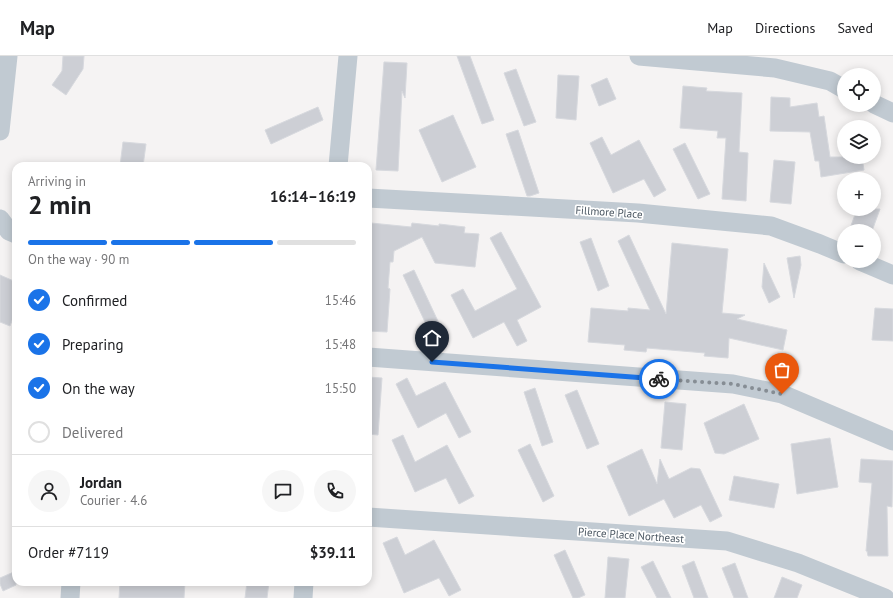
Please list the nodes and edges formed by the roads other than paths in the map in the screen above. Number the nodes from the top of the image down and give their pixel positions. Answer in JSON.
{"nodes":[{"id":1,"x":8,"y":56,"type":"edge"},
{"id":2,"x":348,"y":56,"type":"edge"},
{"id":3,"x":639,"y":56,"type":"edge"},
{"id":4,"x":837,"y":85,"type":"edge"},
{"id":5,"x":881,"y":107,"type":"edge"},
{"id":6,"x":893,"y":113,"type":"edge"},
{"id":7,"x":0,"y":131,"type":"edge"},
{"id":8,"x":338,"y":162,"type":"edge"},
{"id":9,"x":372,"y":198,"type":"edge"},
{"id":10,"x":837,"y":251,"type":"edge"},
{"id":11,"x":876,"y":268,"type":"edge"},
{"id":12,"x":893,"y":275,"type":"edge"},
{"id":13,"x":372,"y":357,"type":"edge"},
{"id":14,"x":893,"y":441,"type":"edge"},
{"id":15,"x":372,"y":517,"type":"edge"},
{"id":16,"x":71,"y":586,"type":"edge"},
{"id":17,"x":304,"y":586,"type":"edge"},
{"id":18,"x":70,"y":598,"type":"edge"},
{"id":19,"x":303,"y":598,"type":"edge"},
{"id":20,"x":885,"y":598,"type":"edge"}],
"edges":[{"from":1,"to":7,"type":"street"},
{"from":2,"to":8,"type":"street"},
{"from":3,"to":4,"type":"street"},
{"from":5,"to":6,"type":"street"},
{"from":9,"to":10,"type":"street","name":"Fillmore Place"},
{"from":11,"to":12,"type":"street"},
{"from":13,"to":14,"type":"street"},
{"from":15,"to":20,"type":"street","name":"Pierce Place Northeast"},
{"from":16,"to":18,"type":"street"},
{"from":17,"to":19,"type":"street"}]}
